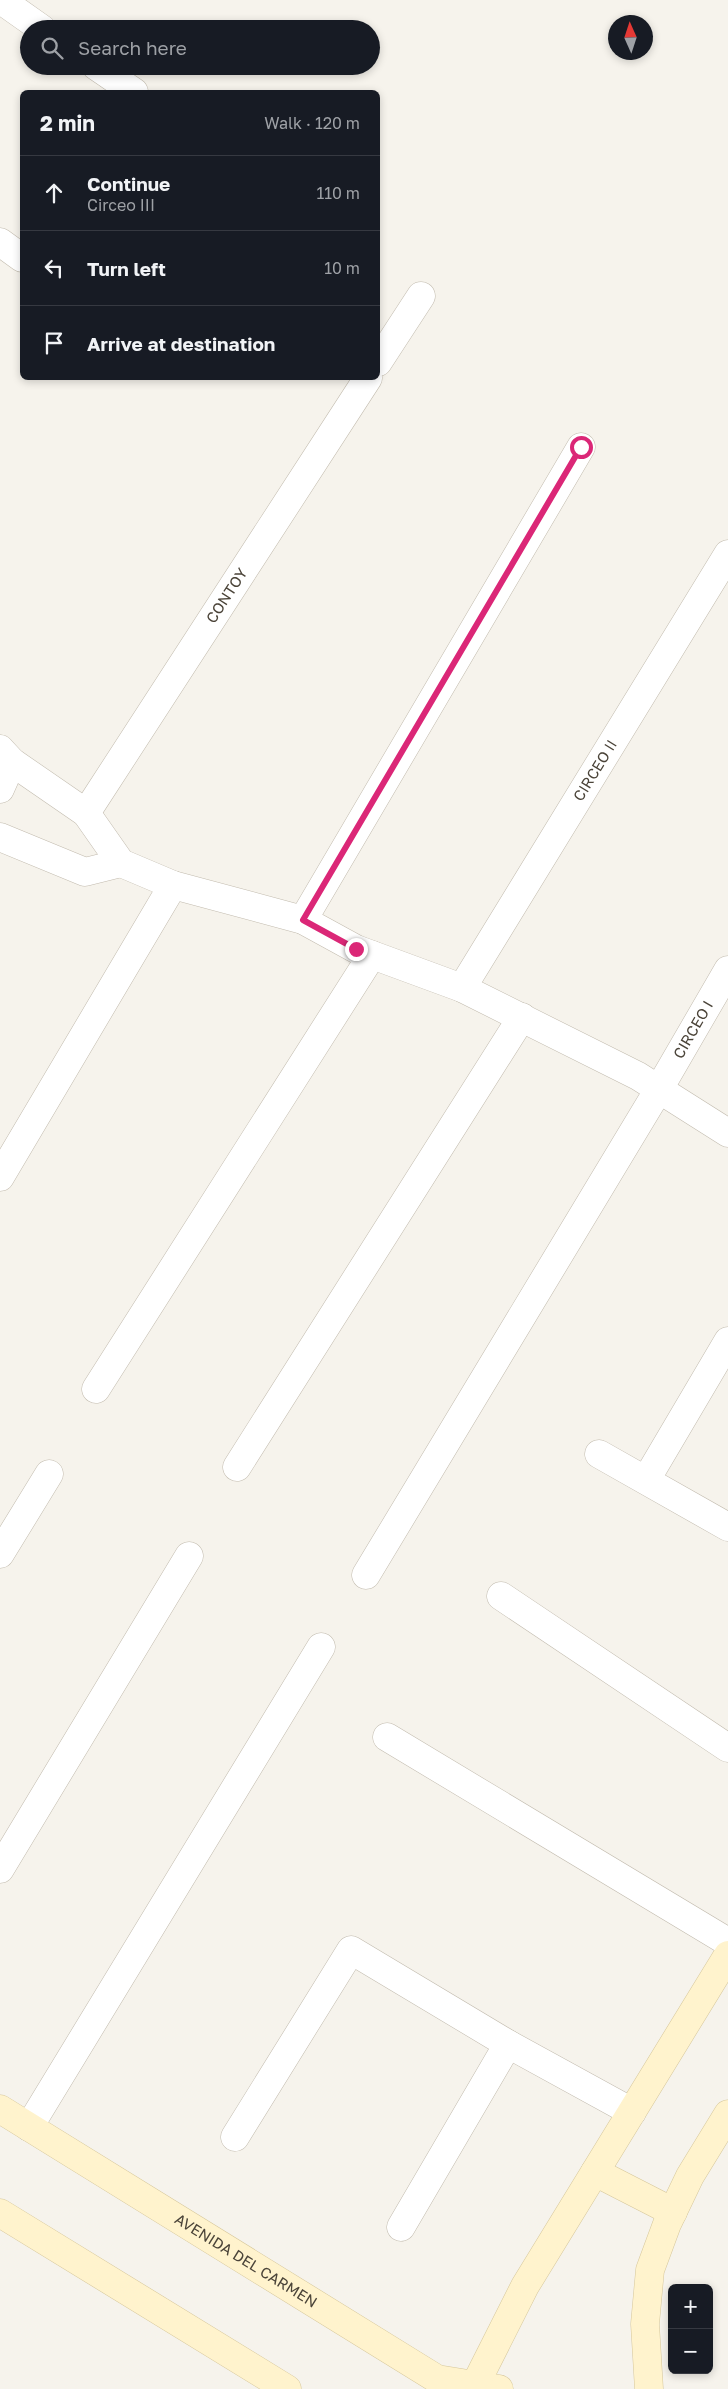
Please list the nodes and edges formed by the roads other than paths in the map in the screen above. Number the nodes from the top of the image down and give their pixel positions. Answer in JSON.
{"nodes":[{"id":1,"x":0,"y":0,"type":"edge"},
{"id":2,"x":29,"y":20,"type":"edge"},
{"id":3,"x":109,"y":75,"type":"edge"},
{"id":4,"x":131,"y":90,"type":"edge"},
{"id":5,"x":0,"y":242,"type":"edge"},
{"id":6,"x":20,"y":257,"type":"edge"},
{"id":7,"x":420,"y":296,"type":"dead end"},
{"id":8,"x":380,"y":359,"type":"edge"},
{"id":9,"x":367,"y":380,"type":"edge"},
{"id":10,"x":581,"y":447,"type":"dead end"},
{"id":11,"x":728,"y":554,"type":"edge"},
{"id":12,"x":6,"y":755,"type":"edge"},
{"id":13,"x":0,"y":789,"type":"edge"},
{"id":14,"x":86,"y":813,"type":"junction"},
{"id":15,"x":0,"y":837,"type":"edge"},
{"id":16,"x":121,"y":863,"type":"junction"},
{"id":17,"x":173,"y":885,"type":"junction"},
{"id":18,"x":303,"y":920,"type":"junction"},
{"id":19,"x":372,"y":955,"type":"junction"},
{"id":20,"x":728,"y":970,"type":"edge"},
{"id":21,"x":462,"y":988,"type":"junction"},
{"id":22,"x":522,"y":1017,"type":"junction"},
{"id":23,"x":659,"y":1089,"type":"junction"},
{"id":24,"x":728,"y":1133,"type":"edge"},
{"id":25,"x":0,"y":1177,"type":"edge"},
{"id":26,"x":728,"y":1342,"type":"edge"},
{"id":27,"x":96,"y":1390,"type":"dead end"},
{"id":28,"x":599,"y":1454,"type":"dead end"},
{"id":29,"x":237,"y":1467,"type":"dead end"},
{"id":30,"x":49,"y":1474,"type":"dead end"},
{"id":31,"x":646,"y":1480,"type":"junction"},
{"id":32,"x":728,"y":1526,"type":"edge"},
{"id":33,"x":0,"y":1554,"type":"edge"},
{"id":34,"x":189,"y":1556,"type":"dead end"},
{"id":35,"x":366,"y":1575,"type":"dead end"},
{"id":36,"x":501,"y":1596,"type":"dead end"},
{"id":37,"x":321,"y":1647,"type":"dead end"},
{"id":38,"x":387,"y":1737,"type":"dead end"},
{"id":39,"x":728,"y":1748,"type":"edge"},
{"id":40,"x":0,"y":1869,"type":"edge"},
{"id":41,"x":728,"y":1942,"type":"edge"},
{"id":42,"x":728,"y":1955,"type":"edge"},
{"id":43,"x":508,"y":2044,"type":"junction"},
{"id":44,"x":0,"y":2109,"type":"edge"},
{"id":45,"x":632,"y":2112,"type":"junction"},
{"id":46,"x":728,"y":2114,"type":"edge"},
{"id":47,"x":29,"y":2127,"type":"junction"},
{"id":48,"x":235,"y":2137,"type":"dead end"},
{"id":49,"x":595,"y":2172,"type":"junction"},
{"id":50,"x":672,"y":2212,"type":"junction"},
{"id":51,"x":0,"y":2213,"type":"edge"},
{"id":52,"x":401,"y":2227,"type":"dead end"},
{"id":53,"x":482,"y":2388,"type":"edge"},
{"id":54,"x":287,"y":2389,"type":"edge"},
{"id":55,"x":649,"y":2389,"type":"edge"}],
"edges":[{"from":1,"to":2,"type":"street"},
{"from":3,"to":4,"type":"street"},
{"from":5,"to":6,"type":"street"},
{"from":7,"to":8,"type":"street"},
{"from":9,"to":14,"type":"street","name":"CONTOY"},
{"from":10,"to":18,"type":"street"},
{"from":11,"to":21,"type":"street","name":"CIRCEO II"},
{"from":12,"to":13,"type":"street"},
{"from":12,"to":14,"type":"street"},
{"from":14,"to":16,"type":"street"},
{"from":15,"to":16,"type":"street"},
{"from":16,"to":17,"type":"street"},
{"from":17,"to":18,"type":"street"},
{"from":17,"to":25,"type":"street"},
{"from":18,"to":19,"type":"street"},
{"from":19,"to":21,"type":"street"},
{"from":19,"to":27,"type":"street"},
{"from":20,"to":23,"type":"street","name":"CIRCEO I"},
{"from":21,"to":22,"type":"street"},
{"from":22,"to":23,"type":"street"},
{"from":22,"to":29,"type":"street"},
{"from":23,"to":24,"type":"street"},
{"from":23,"to":35,"type":"street","name":"CIRCEO I"},
{"from":26,"to":31,"type":"street"},
{"from":28,"to":31,"type":"street"},
{"from":30,"to":33,"type":"street"},
{"from":31,"to":32,"type":"street"},
{"from":34,"to":40,"type":"street"},
{"from":36,"to":39,"type":"street"},
{"from":37,"to":47,"type":"street"},
{"from":38,"to":41,"type":"street"},
{"from":42,"to":45,"type":"street"},
{"from":43,"to":45,"type":"street"},
{"from":43,"to":48,"type":"street"},
{"from":43,"to":52,"type":"street"},
{"from":44,"to":47,"type":"street","name":"AVENIDA DEL CARMEN"},
{"from":45,"to":49,"type":"street"},
{"from":46,"to":50,"type":"street"},
{"from":47,"to":53,"type":"street","name":"AVENIDA DEL CARMEN"},
{"from":49,"to":50,"type":"street"},
{"from":49,"to":53,"type":"street"},
{"from":50,"to":55,"type":"street"},
{"from":51,"to":54,"type":"street"}]}
